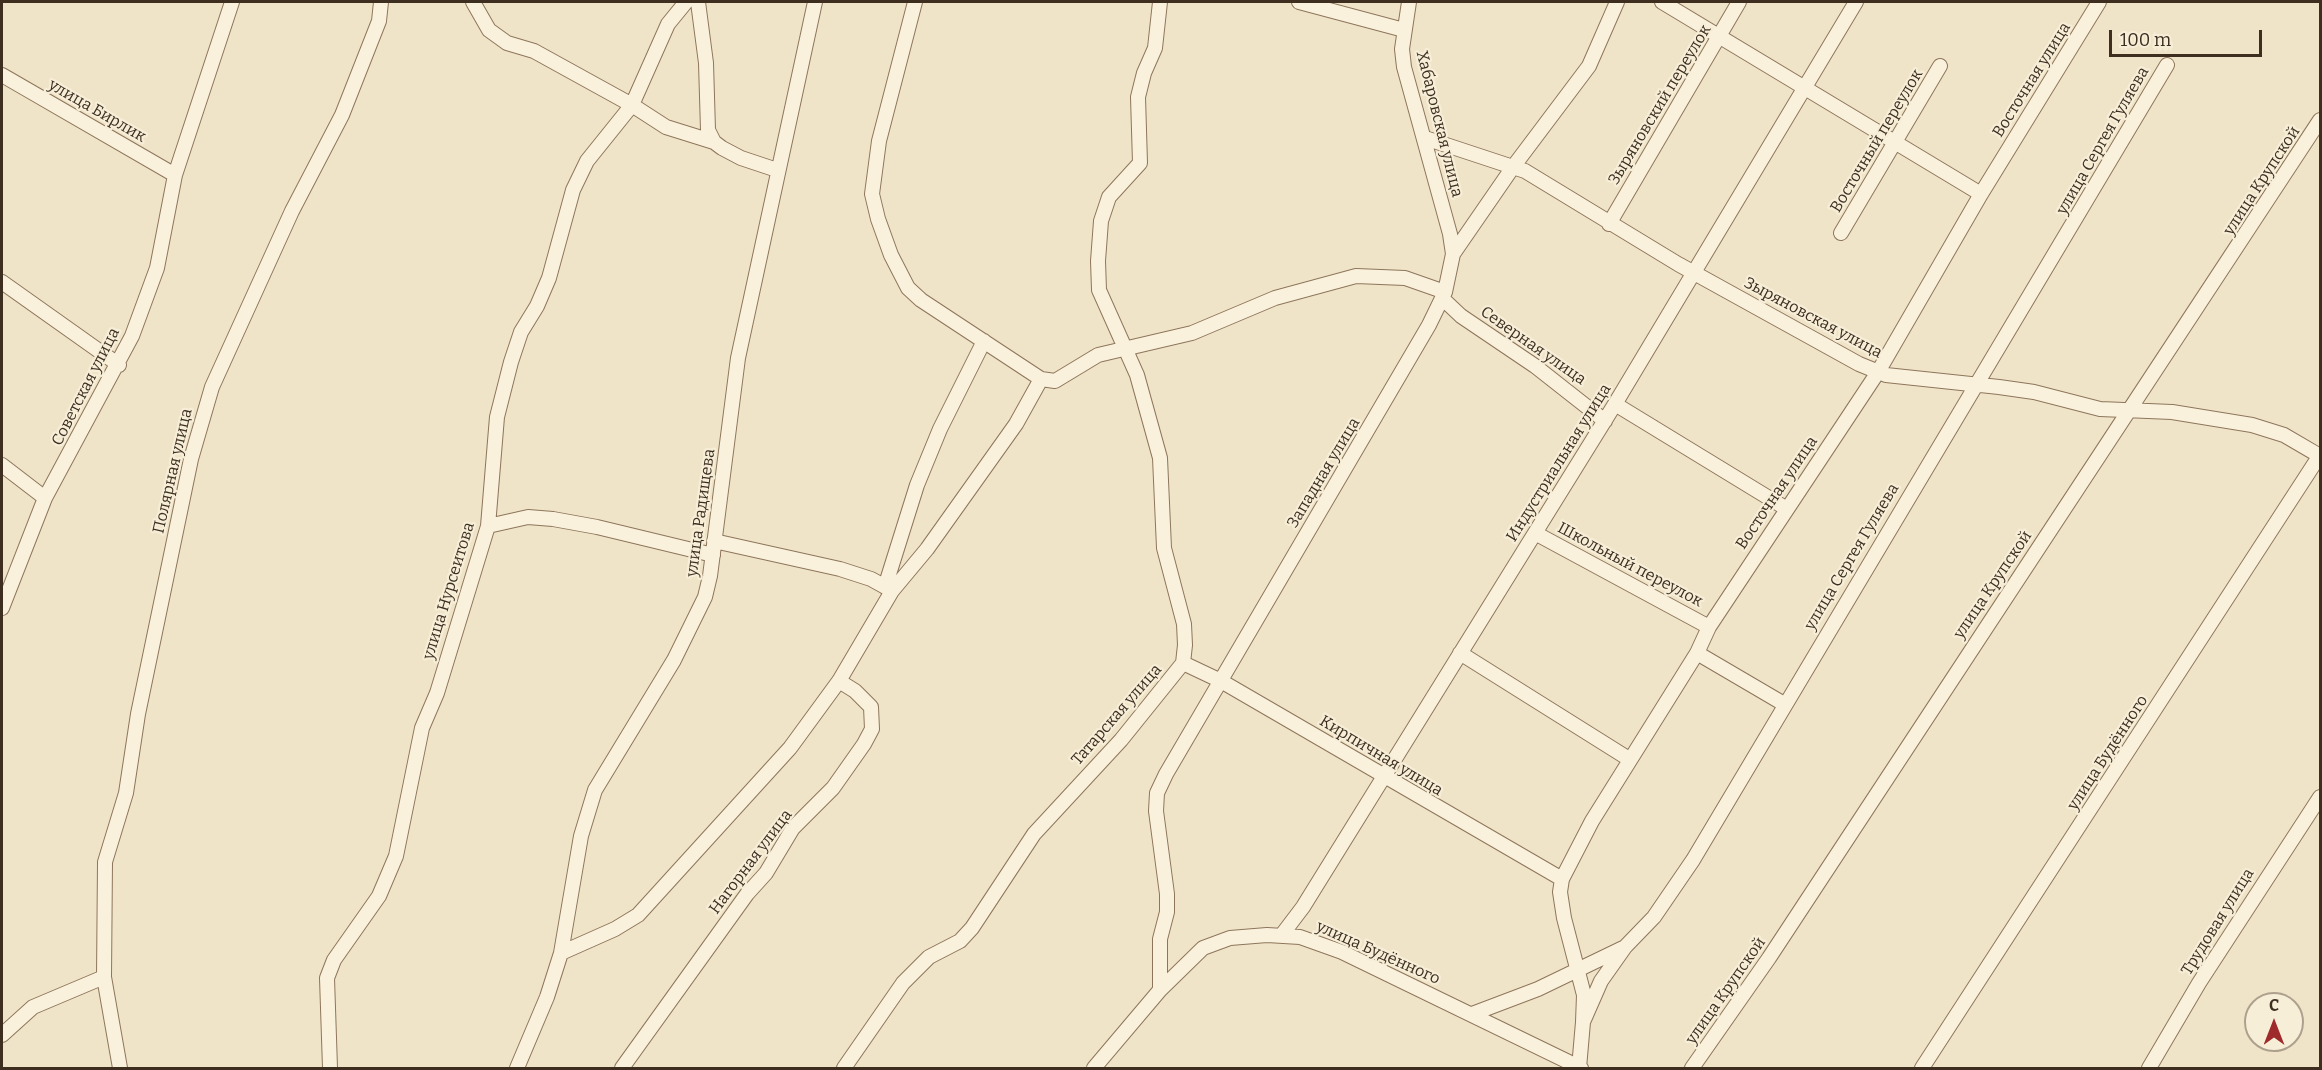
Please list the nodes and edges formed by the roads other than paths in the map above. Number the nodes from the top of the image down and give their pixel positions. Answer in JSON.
{"nodes":[{"id":1,"x":232,"y":2,"type":"edge"},
{"id":2,"x":381,"y":2,"type":"edge"},
{"id":3,"x":473,"y":2,"type":"edge"},
{"id":4,"x":686,"y":2,"type":"edge"},
{"id":5,"x":698,"y":2,"type":"edge"},
{"id":6,"x":815,"y":2,"type":"edge"},
{"id":7,"x":915,"y":2,"type":"edge"},
{"id":8,"x":1160,"y":2,"type":"edge"},
{"id":9,"x":1299,"y":2,"type":"edge"},
{"id":10,"x":1409,"y":2,"type":"edge"},
{"id":11,"x":1617,"y":2,"type":"edge"},
{"id":12,"x":1662,"y":2,"type":"edge"},
{"id":13,"x":1739,"y":2,"type":"edge"},
{"id":14,"x":1856,"y":2,"type":"edge"},
{"id":15,"x":2099,"y":2,"type":"edge"},
{"id":16,"x":1404,"y":30,"type":"junction"},
{"id":17,"x":1719,"y":39,"type":"junction"},
{"id":18,"x":2167,"y":65,"type":"dead end"},
{"id":19,"x":1940,"y":66,"type":"dead end"},
{"id":20,"x":2,"y":75,"type":"edge"},
{"id":21,"x":1804,"y":88,"type":"junction"},
{"id":22,"x":632,"y":105,"type":"junction"},
{"id":23,"x":2320,"y":120,"type":"edge"},
{"id":24,"x":1425,"y":138,"type":"junction"},
{"id":25,"x":714,"y":142,"type":"junction"},
{"id":26,"x":1895,"y":143,"type":"junction"},
{"id":27,"x":1513,"y":167,"type":"junction"},
{"id":28,"x":777,"y":170,"type":"junction"},
{"id":29,"x":175,"y":175,"type":"junction"},
{"id":30,"x":1981,"y":194,"type":"junction"},
{"id":31,"x":1609,"y":224,"type":"junction"},
{"id":32,"x":1841,"y":233,"type":"dead end"},
{"id":33,"x":1453,"y":254,"type":"junction"},
{"id":34,"x":1694,"y":273,"type":"junction"},
{"id":35,"x":2,"y":282,"type":"edge"},
{"id":36,"x":1444,"y":296,"type":"junction"},
{"id":37,"x":984,"y":341,"type":"junction"},
{"id":38,"x":1125,"y":348,"type":"junction"},
{"id":39,"x":119,"y":365,"type":"junction"},
{"id":40,"x":1878,"y":372,"type":"junction"},
{"id":41,"x":1041,"y":379,"type":"junction"},
{"id":42,"x":1974,"y":385,"type":"junction"},
{"id":43,"x":1615,"y":404,"type":"junction"},
{"id":44,"x":2129,"y":409,"type":"junction"},
{"id":45,"x":1605,"y":421,"type":"junction"},
{"id":46,"x":2320,"y":455,"type":"edge"},
{"id":47,"x":2,"y":465,"type":"edge"},
{"id":48,"x":45,"y":498,"type":"junction"},
{"id":49,"x":1787,"y":509,"type":"junction"},
{"id":50,"x":488,"y":526,"type":"junction"},
{"id":51,"x":1535,"y":533,"type":"junction"},
{"id":52,"x":714,"y":541,"type":"junction"},
{"id":53,"x":713,"y":555,"type":"junction"},
{"id":54,"x":889,"y":589,"type":"junction"},
{"id":55,"x":2,"y":608,"type":"edge"},
{"id":56,"x":1709,"y":627,"type":"junction"},
{"id":57,"x":1460,"y":652,"type":"junction"},
{"id":58,"x":1696,"y":653,"type":"junction"},
{"id":59,"x":1183,"y":663,"type":"junction"},
{"id":60,"x":839,"y":681,"type":"junction"},
{"id":61,"x":1221,"y":681,"type":"junction"},
{"id":62,"x":1784,"y":704,"type":"junction"},
{"id":63,"x":1629,"y":759,"type":"junction"},
{"id":64,"x":1383,"y":777,"type":"junction"},
{"id":65,"x":2320,"y":797,"type":"edge"},
{"id":66,"x":1562,"y":879,"type":"junction"},
{"id":67,"x":1281,"y":936,"type":"junction"},
{"id":68,"x":1625,"y":947,"type":"junction"},
{"id":69,"x":561,"y":953,"type":"junction"},
{"id":70,"x":1579,"y":968,"type":"junction"},
{"id":71,"x":104,"y":977,"type":"junction"},
{"id":72,"x":1160,"y":990,"type":"junction"},
{"id":73,"x":1472,"y":1014,"type":"junction"},
{"id":74,"x":1583,"y":1022,"type":"junction"},
{"id":75,"x":2,"y":1035,"type":"edge"},
{"id":76,"x":120,"y":1068,"type":"edge"},
{"id":77,"x":330,"y":1068,"type":"edge"},
{"id":78,"x":517,"y":1068,"type":"edge"},
{"id":79,"x":622,"y":1068,"type":"edge"},
{"id":80,"x":844,"y":1068,"type":"edge"},
{"id":81,"x":1094,"y":1068,"type":"edge"},
{"id":82,"x":1580,"y":1068,"type":"edge"},
{"id":83,"x":1692,"y":1068,"type":"edge"},
{"id":84,"x":1922,"y":1068,"type":"edge"},
{"id":85,"x":2149,"y":1068,"type":"edge"}],
"edges":[{"from":1,"to":29,"type":"street","name":"Советская улица"},
{"from":2,"to":71,"type":"street","name":"Полярная улица"},
{"from":3,"to":22,"type":"street"},
{"from":4,"to":22,"type":"street","name":"улица Нурсеитова"},
{"from":5,"to":25,"type":"street"},
{"from":6,"to":28,"type":"street","name":"улица Радищева"},
{"from":7,"to":37,"type":"street"},
{"from":8,"to":38,"type":"street","name":"Татарская улица"},
{"from":9,"to":16,"type":"street"},
{"from":10,"to":16,"type":"street","name":"Хабаровская улица"},
{"from":11,"to":27,"type":"street","name":"Западная улица"},
{"from":12,"to":17,"type":"street"},
{"from":13,"to":17,"type":"street","name":"Зыряновский переулок"},
{"from":14,"to":21,"type":"street","name":"Индустриальная улица"},
{"from":15,"to":30,"type":"street","name":"Восточная улица"},
{"from":16,"to":24,"type":"street","name":"Хабаровская улица"},
{"from":17,"to":21,"type":"street"},
{"from":17,"to":31,"type":"street","name":"Зыряновский переулок"},
{"from":18,"to":42,"type":"street","name":"улица Сергея Гуляева"},
{"from":19,"to":26,"type":"street","name":"Восточный переулок"},
{"from":20,"to":29,"type":"street","name":"улица Бирлик"},
{"from":21,"to":26,"type":"street"},
{"from":21,"to":34,"type":"street","name":"Индустриальная улица"},
{"from":22,"to":25,"type":"street"},
{"from":22,"to":50,"type":"street","name":"улица Нурсеитова"},
{"from":23,"to":44,"type":"street","name":"улица Крупской"},
{"from":24,"to":27,"type":"street","name":"Зыряновская улица"},
{"from":24,"to":33,"type":"street","name":"Хабаровская улица"},
{"from":25,"to":28,"type":"street"},
{"from":26,"to":30,"type":"street"},
{"from":26,"to":32,"type":"street","name":"Восточный переулок"},
{"from":27,"to":31,"type":"street","name":"Зыряновская улица"},
{"from":27,"to":33,"type":"street","name":"Западная улица"},
{"from":28,"to":52,"type":"street","name":"улица Радищева"},
{"from":29,"to":39,"type":"street","name":"Советская улица"},
{"from":30,"to":40,"type":"street","name":"Восточная улица"},
{"from":31,"to":34,"type":"street","name":"Зыряновская улица"},
{"from":33,"to":36,"type":"street","name":"Западная улица"},
{"from":34,"to":40,"type":"street","name":"Зыряновская улица"},
{"from":34,"to":43,"type":"street","name":"Индустриальная улица"},
{"from":35,"to":39,"type":"street"},
{"from":36,"to":38,"type":"street"},
{"from":36,"to":45,"type":"street","name":"Северная улица"},
{"from":36,"to":61,"type":"street","name":"Западная улица"},
{"from":37,"to":41,"type":"street"},
{"from":37,"to":54,"type":"street"},
{"from":38,"to":41,"type":"street"},
{"from":38,"to":59,"type":"street","name":"Татарская улица"},
{"from":39,"to":48,"type":"street","name":"Советская улица"},
{"from":40,"to":42,"type":"street","name":"Зыряновская улица"},
{"from":40,"to":49,"type":"street","name":"Восточная улица"},
{"from":41,"to":54,"type":"street"},
{"from":42,"to":44,"type":"street","name":"Зыряновская улица"},
{"from":42,"to":62,"type":"street","name":"улица Сергея Гуляева"},
{"from":43,"to":45,"type":"street","name":"Индустриальная улица"},
{"from":43,"to":49,"type":"street"},
{"from":44,"to":46,"type":"street","name":"Зыряновская улица"},
{"from":44,"to":83,"type":"street","name":"улица Крупской"},
{"from":45,"to":51,"type":"street","name":"Индустриальная улица"},
{"from":46,"to":84,"type":"street","name":"улица Будённого"},
{"from":47,"to":48,"type":"street"},
{"from":48,"to":55,"type":"street","name":"Советская улица"},
{"from":49,"to":56,"type":"street","name":"Восточная улица"},
{"from":50,"to":53,"type":"street"},
{"from":50,"to":77,"type":"street","name":"улица Нурсеитова"},
{"from":51,"to":56,"type":"street","name":"Школьный переулок"},
{"from":51,"to":57,"type":"street","name":"Индустриальная улица"},
{"from":52,"to":53,"type":"street","name":"улица Радищева"},
{"from":52,"to":54,"type":"street"},
{"from":53,"to":69,"type":"street","name":"улица Радищева"},
{"from":54,"to":60,"type":"street"},
{"from":56,"to":58,"type":"street","name":"Восточная улица"},
{"from":57,"to":63,"type":"street"},
{"from":57,"to":64,"type":"street","name":"Индустриальная улица"},
{"from":58,"to":62,"type":"street"},
{"from":58,"to":63,"type":"street","name":"Восточная улица"},
{"from":59,"to":61,"type":"street","name":"Кирпичная улица"},
{"from":59,"to":80,"type":"street","name":"Татарская улица"},
{"from":60,"to":69,"type":"street"},
{"from":60,"to":79,"type":"street","name":"Нагорная улица"},
{"from":61,"to":64,"type":"street","name":"Кирпичная улица"},
{"from":61,"to":72,"type":"street","name":"Западная улица"},
{"from":62,"to":68,"type":"street","name":"улица Сергея Гуляева"},
{"from":63,"to":66,"type":"street","name":"Восточная улица"},
{"from":64,"to":66,"type":"street","name":"Кирпичная улица"},
{"from":64,"to":67,"type":"street","name":"Индустриальная улица"},
{"from":65,"to":85,"type":"street","name":"Трудовая улица"},
{"from":66,"to":70,"type":"street","name":"Восточная улица"},
{"from":67,"to":72,"type":"street","name":"улица Будённого"},
{"from":67,"to":73,"type":"street","name":"улица Будённого"},
{"from":68,"to":70,"type":"street"},
{"from":68,"to":74,"type":"street","name":"улица Сергея Гуляева"},
{"from":69,"to":78,"type":"street","name":"улица Радищева"},
{"from":70,"to":73,"type":"street"},
{"from":70,"to":74,"type":"street","name":"Восточная улица"},
{"from":71,"to":75,"type":"street"},
{"from":71,"to":76,"type":"street","name":"Полярная улица"},
{"from":72,"to":81,"type":"street","name":"улица Будённого"},
{"from":73,"to":82,"type":"street","name":"улица Будённого"},
{"from":74,"to":82,"type":"street","name":"улица Сергея Гуляева"}]}
